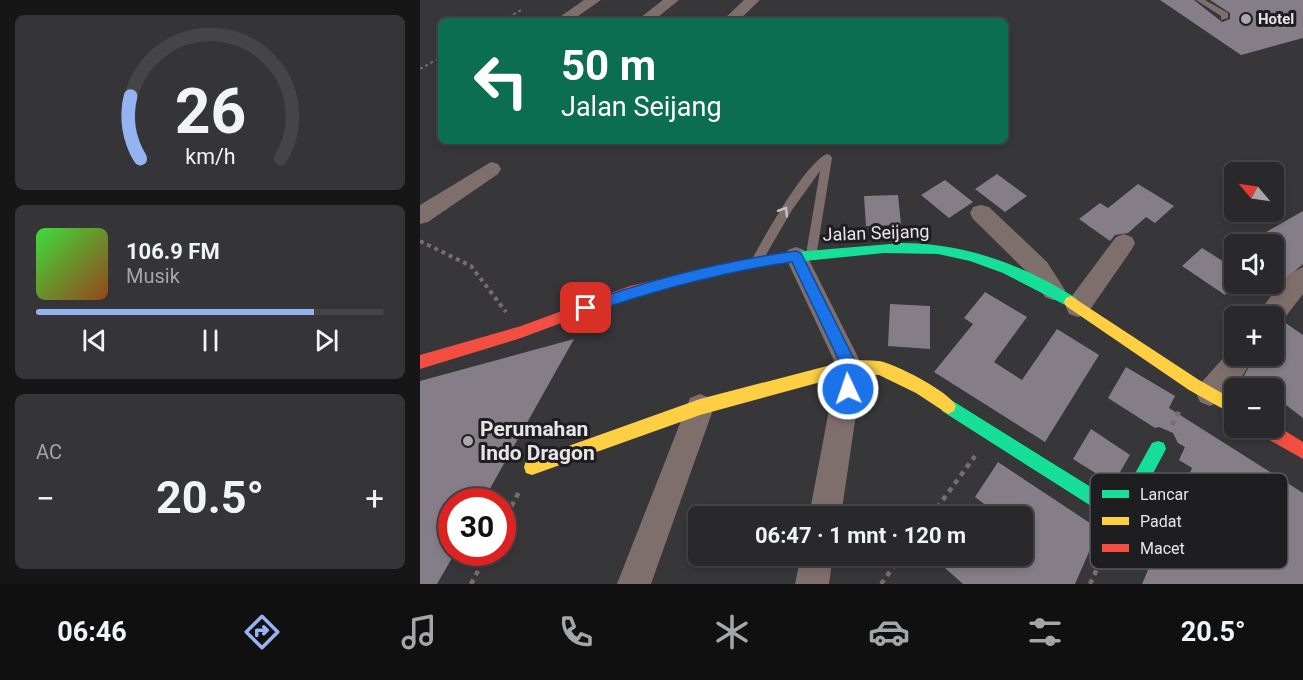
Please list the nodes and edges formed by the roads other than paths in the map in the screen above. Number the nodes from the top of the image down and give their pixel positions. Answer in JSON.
{"nodes":[{"id":1,"x":594,"y":0,"type":"edge"},
{"id":2,"x":672,"y":0,"type":"edge"},
{"id":3,"x":753,"y":0,"type":"edge"},
{"id":4,"x":1200,"y":0,"type":"edge"},
{"id":5,"x":566,"y":18,"type":"edge"},
{"id":6,"x":647,"y":18,"type":"edge"},
{"id":7,"x":732,"y":18,"type":"edge"},
{"id":8,"x":1224,"y":18,"type":"dead end"},
{"id":9,"x":491,"y":169,"type":"dead end"},
{"id":10,"x":981,"y":213,"type":"dead end"},
{"id":11,"x":420,"y":216,"type":"edge"},
{"id":12,"x":1124,"y":243,"type":"dead end"},
{"id":13,"x":804,"y":255,"type":"junction"},
{"id":14,"x":756,"y":262,"type":"junction"},
{"id":15,"x":1303,"y":277,"type":"edge"},
{"id":16,"x":1053,"y":290,"type":"junction"},
{"id":17,"x":1279,"y":306,"type":"edge"},
{"id":18,"x":1078,"y":307,"type":"junction"},
{"id":19,"x":420,"y":363,"type":"edge"},
{"id":20,"x":1228,"y":366,"type":"edge"},
{"id":21,"x":850,"y":367,"type":"junction"},
{"id":22,"x":1202,"y":389,"type":"junction"},
{"id":23,"x":1224,"y":402,"type":"edge"},
{"id":24,"x":700,"y":407,"type":"junction"},
{"id":25,"x":1282,"y":438,"type":"edge"},
{"id":26,"x":1158,"y":449,"type":"road end"},
{"id":27,"x":1303,"y":451,"type":"edge"},
{"id":28,"x":532,"y":467,"type":"road end"},
{"id":29,"x":1145,"y":473,"type":"edge"},
{"id":30,"x":1090,"y":496,"type":"edge"},
{"id":31,"x":827,"y":506,"type":"edge"},
{"id":32,"x":816,"y":566,"type":"edge"},
{"id":33,"x":634,"y":584,"type":"edge"},
{"id":34,"x":812,"y":584,"type":"edge"}],
"edges":[{"from":1,"to":5,"type":"street"},
{"from":2,"to":6,"type":"street"},
{"from":3,"to":7,"type":"street"},
{"from":4,"to":8,"type":"lane"},
{"from":9,"to":11,"type":"street"},
{"from":10,"to":16,"type":"street"},
{"from":12,"to":18,"type":"street"},
{"from":13,"to":14,"type":"main road","name":"Jalan Seijang"},
{"from":14,"to":13,"type":"lane","one_way":true},
{"from":13,"to":16,"type":"main road","name":"Jalan Seijang"},
{"from":13,"to":21,"type":"street"},
{"from":14,"to":19,"type":"main road","name":"Jalan Seijang"},
{"from":15,"to":17,"type":"street"},
{"from":16,"to":18,"type":"main road","name":"Jalan Seijang"},
{"from":18,"to":22,"type":"main road","name":"Jalan Seijang"},
{"from":20,"to":22,"type":"street"},
{"from":21,"to":24,"type":"main road"},
{"from":21,"to":30,"type":"main road"},
{"from":21,"to":31,"type":"street"},
{"from":22,"to":23,"type":"main road","name":"Jalan Seijang"},
{"from":24,"to":28,"type":"main road"},
{"from":24,"to":33,"type":"street"},
{"from":25,"to":27,"type":"main road"},
{"from":26,"to":29,"type":"main road"},
{"from":32,"to":34,"type":"street"}]}
